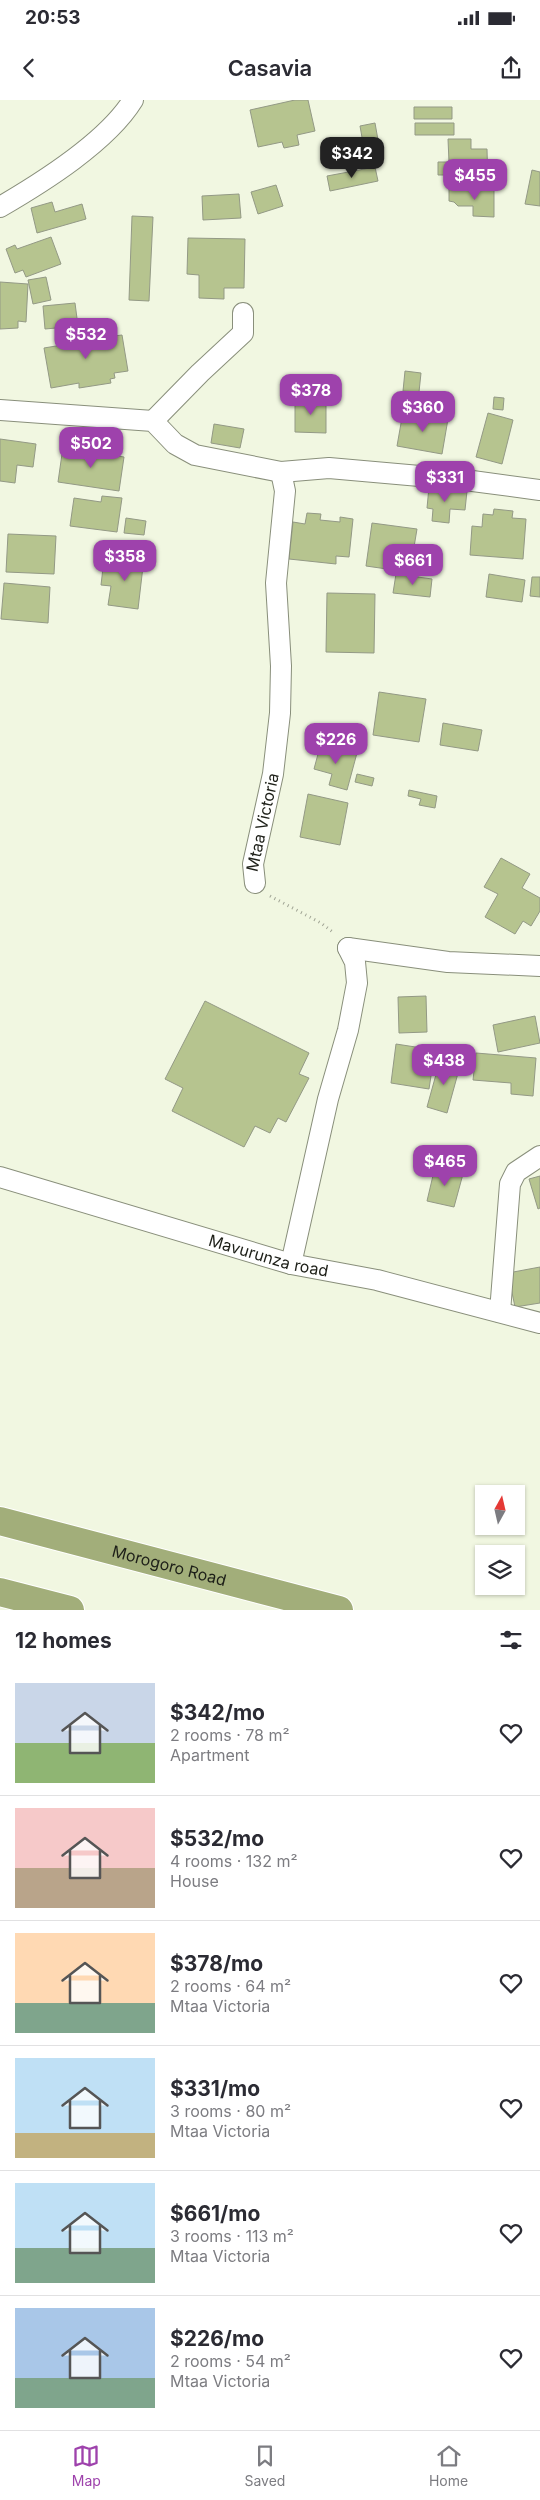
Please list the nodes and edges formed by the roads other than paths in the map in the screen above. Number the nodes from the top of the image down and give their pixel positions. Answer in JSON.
{"nodes":[{"id":1,"x":133,"y":100,"type":"edge"},
{"id":2,"x":0,"y":208,"type":"edge"},
{"id":3,"x":243,"y":313,"type":"dead end"},
{"id":4,"x":0,"y":410,"type":"edge"},
{"id":5,"x":153,"y":421,"type":"junction"},
{"id":6,"x":281,"y":472,"type":"junction"},
{"id":7,"x":540,"y":490,"type":"edge"},
{"id":8,"x":255,"y":883,"type":"road end"},
{"id":9,"x":540,"y":966,"type":"edge"},
{"id":10,"x":540,"y":1156,"type":"edge"},
{"id":11,"x":0,"y":1178,"type":"edge"},
{"id":12,"x":291,"y":1264,"type":"junction"},
{"id":13,"x":500,"y":1312,"type":"junction"},
{"id":14,"x":540,"y":1323,"type":"edge"},
{"id":15,"x":0,"y":1521,"type":"edge"},
{"id":16,"x":0,"y":1592,"type":"edge"},
{"id":17,"x":70,"y":1610,"type":"edge"},
{"id":18,"x":339,"y":1610,"type":"edge"}],
"edges":[{"from":1,"to":2,"type":"street"},
{"from":3,"to":5,"type":"street"},
{"from":4,"to":5,"type":"street"},
{"from":5,"to":6,"type":"street"},
{"from":6,"to":7,"type":"street"},
{"from":6,"to":8,"type":"street","name":"Mtaa Victoria"},
{"from":9,"to":12,"type":"street"},
{"from":10,"to":13,"type":"street"},
{"from":11,"to":12,"type":"street","name":"Mavurunza road"},
{"from":12,"to":13,"type":"street","name":"Mavurunza road"},
{"from":13,"to":14,"type":"street","name":"Mavurunza road"},
{"from":15,"to":18,"type":"highway","name":"Morogoro Road"},
{"from":16,"to":17,"type":"highway"}]}
